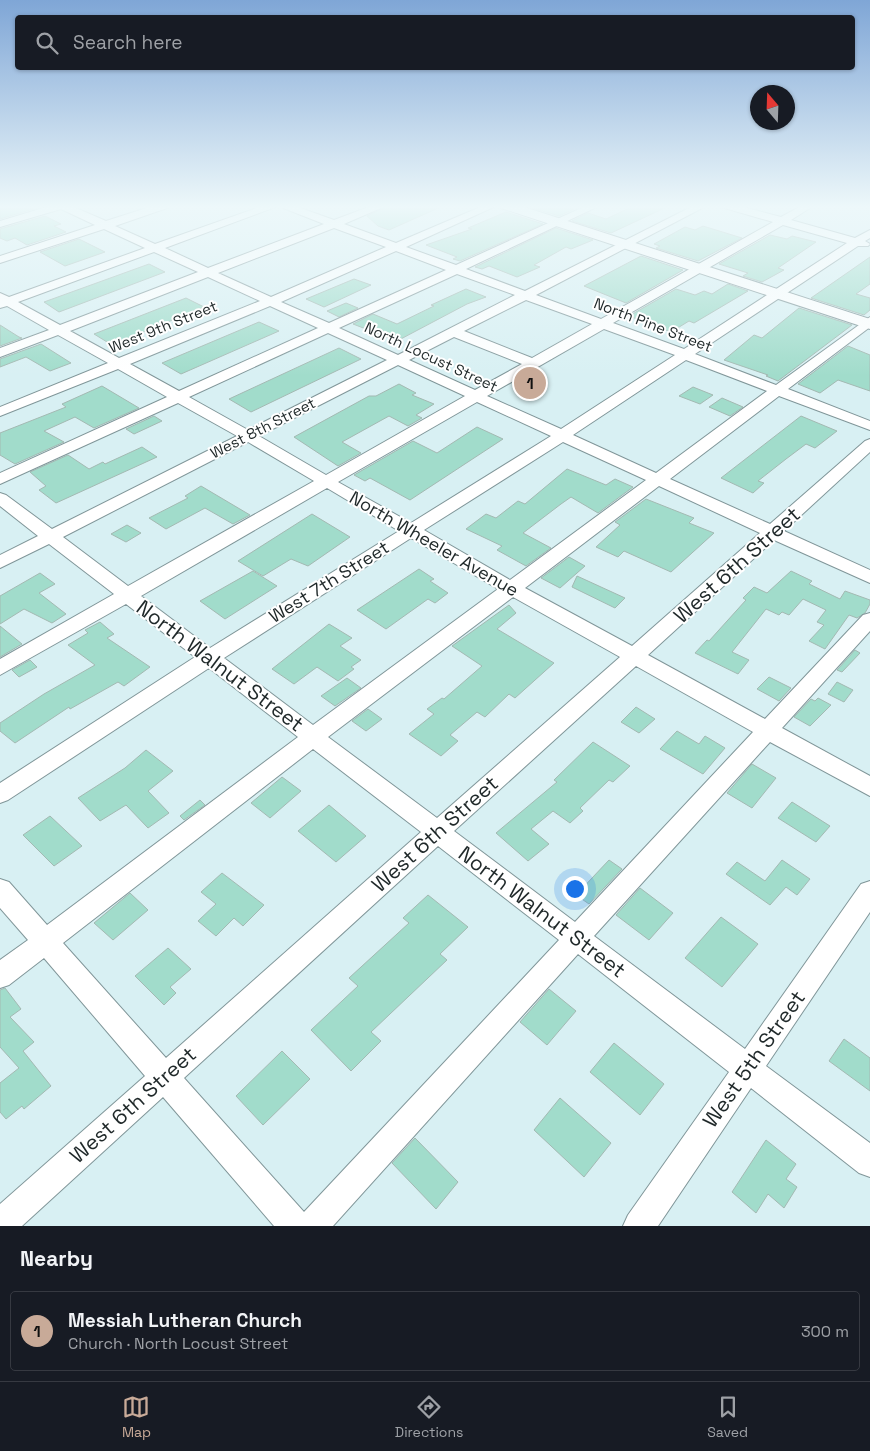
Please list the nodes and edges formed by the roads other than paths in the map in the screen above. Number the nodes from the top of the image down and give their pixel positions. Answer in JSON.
{"nodes":[{"id":1,"x":113,"y":262,"type":"edge"},
{"id":2,"x":185,"y":262,"type":"edge"},
{"id":3,"x":236,"y":262,"type":"edge"},
{"id":4,"x":357,"y":262,"type":"edge"},
{"id":5,"x":436,"y":262,"type":"edge"},
{"id":6,"x":473,"y":262,"type":"edge"},
{"id":7,"x":592,"y":262,"type":"edge"},
{"id":8,"x":682,"y":262,"type":"edge"},
{"id":9,"x":709,"y":262,"type":"edge"},
{"id":10,"x":825,"y":262,"type":"edge"},
{"id":11,"x":699,"y":268,"type":"junction"},
{"id":12,"x":456,"y":270,"type":"junction"},
{"id":13,"x":208,"y":273,"type":"junction"},
{"id":14,"x":777,"y":294,"type":"junction"},
{"id":15,"x":526,"y":295,"type":"junction"},
{"id":16,"x":2,"y":301,"type":"edge"},
{"id":17,"x":272,"y":301,"type":"junction"},
{"id":18,"x":869,"y":323,"type":"edge"},
{"id":19,"x":602,"y":324,"type":"junction"},
{"id":20,"x":330,"y":328,"type":"junction"},
{"id":21,"x":59,"y":330,"type":"junction"},
{"id":22,"x":454,"y":332,"type":"junction"},
{"id":23,"x":0,"y":353,"type":"edge"},
{"id":24,"x":684,"y":354,"type":"junction"},
{"id":25,"x":398,"y":360,"type":"junction"},
{"id":26,"x":117,"y":362,"type":"junction"},
{"id":27,"x":533,"y":363,"type":"junction"},
{"id":28,"x":778,"y":391,"type":"junction"},
{"id":29,"x":475,"y":396,"type":"junction"},
{"id":30,"x":179,"y":397,"type":"junction"},
{"id":31,"x":0,"y":412,"type":"edge"},
{"id":32,"x":870,"y":426,"type":"edge"},
{"id":33,"x":248,"y":436,"type":"junction"},
{"id":34,"x":561,"y":436,"type":"junction"},
{"id":35,"x":870,"y":444,"type":"edge"},
{"id":36,"x":0,"y":479,"type":"edge"},
{"id":37,"x":660,"y":480,"type":"junction"},
{"id":38,"x":326,"y":481,"type":"junction"},
{"id":39,"x":0,"y":498,"type":"edge"},
{"id":40,"x":411,"y":530,"type":"junction"},
{"id":41,"x":774,"y":532,"type":"junction"},
{"id":42,"x":49,"y":536,"type":"junction"},
{"id":43,"x":0,"y":562,"type":"edge"},
{"id":44,"x":870,"y":577,"type":"edge"},
{"id":45,"x":512,"y":589,"type":"junction"},
{"id":46,"x":126,"y":594,"type":"junction"},
{"id":47,"x":870,"y":619,"type":"edge"},
{"id":48,"x":634,"y":656,"type":"junction"},
{"id":49,"x":209,"y":658,"type":"junction"},
{"id":50,"x":0,"y":668,"type":"edge"},
{"id":51,"x":768,"y":730,"type":"junction"},
{"id":52,"x":313,"y":737,"type":"junction"},
{"id":53,"x":870,"y":787,"type":"edge"},
{"id":54,"x":0,"y":794,"type":"edge"},
{"id":55,"x":437,"y":831,"type":"junction"},
{"id":56,"x":0,"y":890,"type":"edge"},
{"id":57,"x":870,"y":892,"type":"edge"},
{"id":58,"x":576,"y":937,"type":"junction"},
{"id":59,"x":46,"y":942,"type":"junction"},
{"id":60,"x":0,"y":976,"type":"edge"},
{"id":61,"x":748,"y":1068,"type":"junction"},
{"id":62,"x":164,"y":1077,"type":"junction"},
{"id":63,"x":870,"y":1162,"type":"edge"},
{"id":64,"x":0,"y":1225,"type":"edge"},
{"id":65,"x":296,"y":1226,"type":"edge"},
{"id":66,"x":312,"y":1226,"type":"edge"},
{"id":67,"x":639,"y":1226,"type":"edge"}],
"edges":[{"from":1,"to":16,"type":"street"},
{"from":2,"to":13,"type":"street","name":"North Locust Street"},
{"from":3,"to":13,"type":"street"},
{"from":4,"to":17,"type":"street","name":"West 9th Street"},
{"from":5,"to":12,"type":"street","name":"North Pine Street"},
{"from":6,"to":12,"type":"street"},
{"from":7,"to":15,"type":"street","name":"West 8th Street"},
{"from":8,"to":11,"type":"main road"},
{"from":9,"to":11,"type":"street"},
{"from":10,"to":14,"type":"street","name":"West 7th Street"},
{"from":11,"to":14,"type":"main road"},
{"from":11,"to":19,"type":"street"},
{"from":12,"to":15,"type":"street","name":"North Pine Street"},
{"from":12,"to":20,"type":"street"},
{"from":13,"to":17,"type":"street","name":"North Locust Street"},
{"from":13,"to":21,"type":"street"},
{"from":14,"to":18,"type":"main road"},
{"from":14,"to":24,"type":"street","name":"West 7th Street"},
{"from":15,"to":19,"type":"street","name":"North Pine Street"},
{"from":15,"to":22,"type":"street","name":"West 8th Street"},
{"from":16,"to":21,"type":"street","name":"North Wheeler Avenue"},
{"from":17,"to":20,"type":"street","name":"North Locust Street"},
{"from":17,"to":26,"type":"street","name":"West 9th Street"},
{"from":18,"to":28,"type":"street"},
{"from":19,"to":24,"type":"street","name":"North Pine Street"},
{"from":19,"to":27,"type":"street"},
{"from":20,"to":25,"type":"street","name":"North Locust Street"},
{"from":20,"to":30,"type":"street"},
{"from":21,"to":23,"type":"street"},
{"from":21,"to":26,"type":"street","name":"North Wheeler Avenue"},
{"from":22,"to":25,"type":"street","name":"West 8th Street"},
{"from":22,"to":27,"type":"street"},
{"from":24,"to":28,"type":"street","name":"North Pine Street"},
{"from":24,"to":34,"type":"street","name":"West 7th Street"},
{"from":25,"to":29,"type":"street","name":"North Locust Street"},
{"from":25,"to":33,"type":"street","name":"West 8th Street"},
{"from":26,"to":30,"type":"street","name":"North Wheeler Avenue"},
{"from":26,"to":31,"type":"street","name":"West 9th Street"},
{"from":27,"to":29,"type":"street"},
{"from":28,"to":32,"type":"street","name":"North Pine Street"},
{"from":28,"to":37,"type":"street"},
{"from":29,"to":34,"type":"street","name":"North Locust Street"},
{"from":29,"to":38,"type":"street"},
{"from":30,"to":33,"type":"street","name":"North Wheeler Avenue"},
{"from":30,"to":36,"type":"street"},
{"from":33,"to":38,"type":"street","name":"North Wheeler Avenue"},
{"from":33,"to":42,"type":"street","name":"West 8th Street"},
{"from":34,"to":37,"type":"street","name":"North Locust Street"},
{"from":34,"to":40,"type":"street","name":"West 7th Street"},
{"from":35,"to":41,"type":"street","name":"West 6th Street"},
{"from":37,"to":41,"type":"street","name":"North Locust Street"},
{"from":37,"to":45,"type":"street"},
{"from":38,"to":40,"type":"street","name":"North Wheeler Avenue"},
{"from":38,"to":46,"type":"street"},
{"from":39,"to":42,"type":"street","name":"North Walnut Street"},
{"from":40,"to":45,"type":"street","name":"North Wheeler Avenue"},
{"from":40,"to":49,"type":"street","name":"West 7th Street"},
{"from":41,"to":44,"type":"street","name":"North Locust Street"},
{"from":41,"to":48,"type":"street","name":"West 6th Street"},
{"from":42,"to":43,"type":"street","name":"West 8th Street"},
{"from":42,"to":46,"type":"street","name":"North Walnut Street"},
{"from":45,"to":48,"type":"street","name":"North Wheeler Avenue"},
{"from":45,"to":52,"type":"street"},
{"from":46,"to":49,"type":"street","name":"North Walnut Street"},
{"from":46,"to":50,"type":"street"},
{"from":47,"to":51,"type":"street"},
{"from":48,"to":51,"type":"street","name":"North Wheeler Avenue"},
{"from":48,"to":55,"type":"street","name":"West 6th Street"},
{"from":49,"to":52,"type":"street","name":"North Walnut Street"},
{"from":49,"to":54,"type":"street","name":"West 7th Street"},
{"from":51,"to":53,"type":"street","name":"North Wheeler Avenue"},
{"from":51,"to":58,"type":"street"},
{"from":52,"to":55,"type":"street","name":"North Walnut Street"},
{"from":52,"to":59,"type":"street"},
{"from":55,"to":58,"type":"street","name":"North Walnut Street"},
{"from":55,"to":62,"type":"street","name":"West 6th Street"},
{"from":56,"to":59,"type":"street"},
{"from":57,"to":61,"type":"street","name":"West 5th Street"},
{"from":58,"to":61,"type":"street","name":"North Walnut Street"},
{"from":58,"to":66,"type":"street"},
{"from":59,"to":60,"type":"street"},
{"from":59,"to":62,"type":"street"},
{"from":61,"to":63,"type":"street","name":"North Walnut Street"},
{"from":61,"to":67,"type":"street","name":"West 5th Street"},
{"from":62,"to":64,"type":"street","name":"West 6th Street"},
{"from":62,"to":65,"type":"street"}]}
